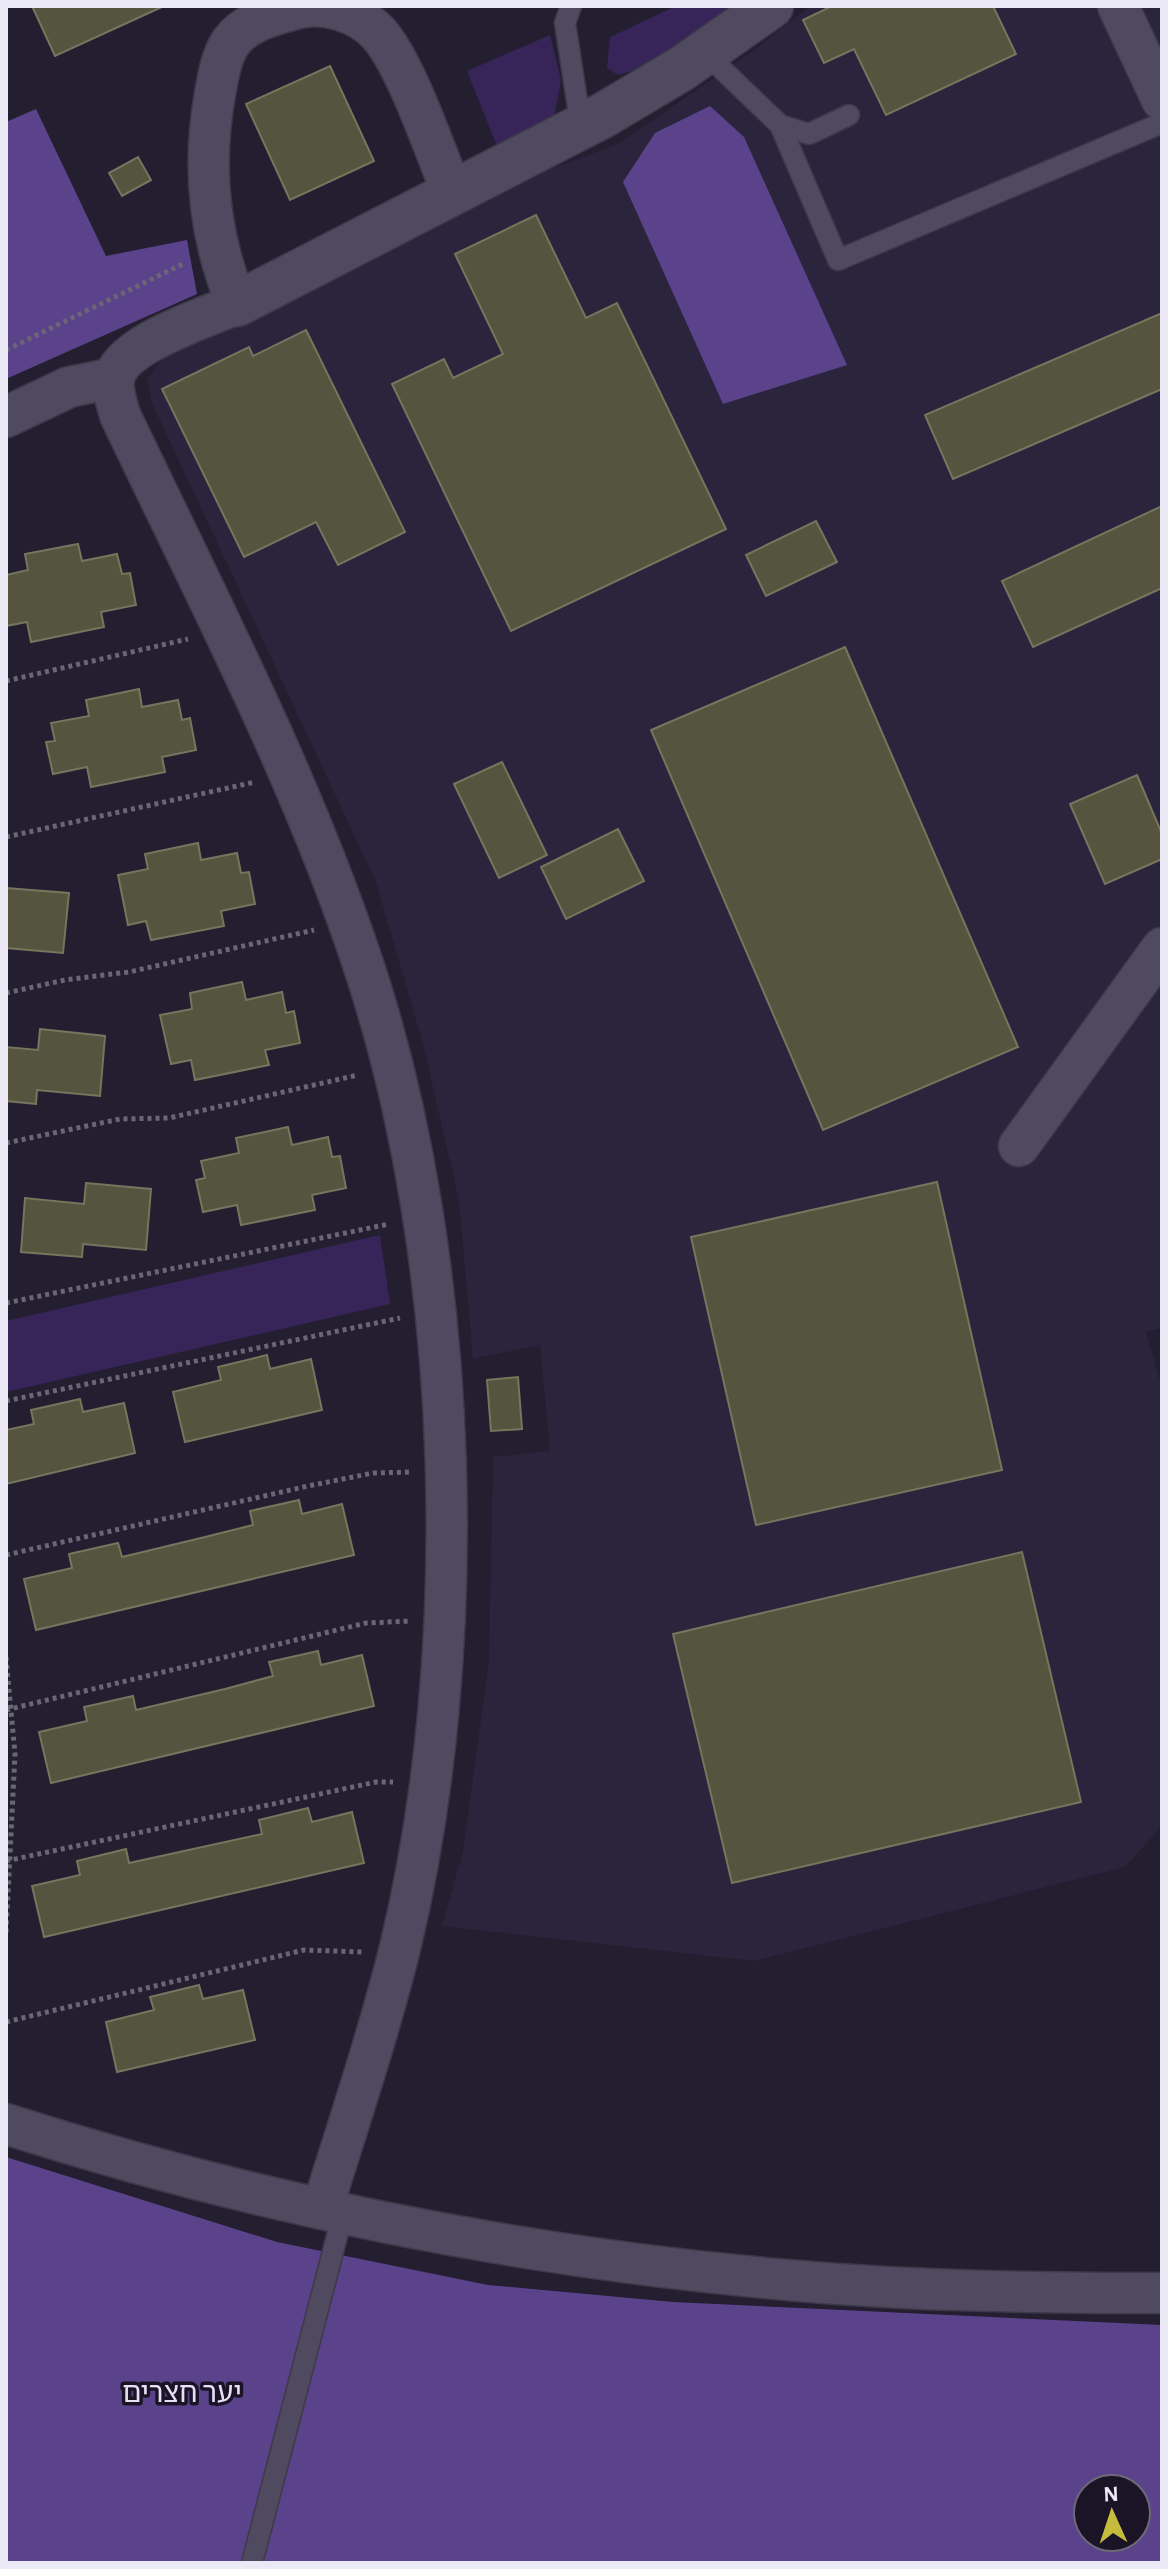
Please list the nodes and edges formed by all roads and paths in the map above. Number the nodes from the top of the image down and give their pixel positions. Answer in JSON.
{"nodes":[{"id":1,"x":571,"y":6,"type":"edge"},
{"id":2,"x":771,"y":6,"type":"edge"},
{"id":3,"x":1118,"y":6,"type":"edge"},
{"id":4,"x":705,"y":53,"type":"junction"},
{"id":5,"x":1162,"y":100,"type":"edge"},
{"id":6,"x":849,"y":115,"type":"dead end"},
{"id":7,"x":1162,"y":123,"type":"edge"},
{"id":8,"x":780,"y":125,"type":"junction"},
{"id":9,"x":581,"y":127,"type":"junction"},
{"id":10,"x":453,"y":194,"type":"junction"},
{"id":11,"x":218,"y":247,"type":"junction"},
{"id":12,"x":237,"y":304,"type":"junction"},
{"id":13,"x":6,"y":350,"type":"edge"},
{"id":14,"x":114,"y":378,"type":"junction"},
{"id":15,"x":6,"y":417,"type":"edge"},
{"id":16,"x":222,"y":631,"type":"junction"},
{"id":17,"x":6,"y":681,"type":"edge"},
{"id":18,"x":289,"y":775,"type":"junction"},
{"id":19,"x":6,"y":837,"type":"edge"},
{"id":20,"x":349,"y":922,"type":"junction"},
{"id":21,"x":1162,"y":948,"type":"edge"},
{"id":22,"x":6,"y":993,"type":"edge"},
{"id":23,"x":391,"y":1067,"type":"junction"},
{"id":24,"x":6,"y":1143,"type":"edge"},
{"id":25,"x":1019,"y":1146,"type":"dead end"},
{"id":26,"x":421,"y":1218,"type":"junction"},
{"id":27,"x":6,"y":1303,"type":"edge"},
{"id":28,"x":434,"y":1316,"type":"junction"},
{"id":29,"x":6,"y":1401,"type":"edge"},
{"id":30,"x":445,"y":1471,"type":"junction"},
{"id":31,"x":6,"y":1555,"type":"edge"},
{"id":32,"x":444,"y":1619,"type":"junction"},
{"id":33,"x":6,"y":1657,"type":"edge"},
{"id":34,"x":10,"y":1709,"type":"edge"},
{"id":35,"x":428,"y":1782,"type":"junction"},
{"id":36,"x":8,"y":1860,"type":"edge"},
{"id":37,"x":6,"y":1934,"type":"edge"},
{"id":38,"x":398,"y":1953,"type":"junction"},
{"id":39,"x":6,"y":2022,"type":"edge"},
{"id":40,"x":6,"y":2124,"type":"edge"},
{"id":41,"x":332,"y":2211,"type":"junction"},
{"id":42,"x":1162,"y":2293,"type":"edge"},
{"id":43,"x":252,"y":2563,"type":"edge"}],
"edges":[{"from":1,"to":9,"type":"lane"},
{"from":2,"to":4,"type":"street"},
{"from":3,"to":5,"type":"street"},
{"from":4,"to":8,"type":"lane"},
{"from":4,"to":9,"type":"street"},
{"from":6,"to":8,"type":"lane"},
{"from":7,"to":8,"type":"lane"},
{"from":9,"to":10,"type":"street"},
{"from":10,"to":11,"type":"street"},
{"from":10,"to":12,"type":"street"},
{"from":11,"to":12,"type":"street"},
{"from":11,"to":13,"type":"path"},
{"from":12,"to":14,"type":"street"},
{"from":14,"to":15,"type":"street"},
{"from":14,"to":16,"type":"street"},
{"from":16,"to":17,"type":"path"},
{"from":16,"to":18,"type":"street"},
{"from":18,"to":19,"type":"path"},
{"from":18,"to":20,"type":"street"},
{"from":20,"to":22,"type":"path"},
{"from":20,"to":23,"type":"street"},
{"from":21,"to":25,"type":"street"},
{"from":23,"to":24,"type":"path"},
{"from":23,"to":26,"type":"street"},
{"from":26,"to":27,"type":"path"},
{"from":26,"to":28,"type":"street"},
{"from":28,"to":29,"type":"path"},
{"from":28,"to":30,"type":"street"},
{"from":30,"to":31,"type":"path"},
{"from":30,"to":32,"type":"street"},
{"from":32,"to":34,"type":"path"},
{"from":32,"to":35,"type":"street"},
{"from":33,"to":34,"type":"path"},
{"from":34,"to":36,"type":"path"},
{"from":35,"to":36,"type":"path"},
{"from":35,"to":38,"type":"street"},
{"from":36,"to":37,"type":"path"},
{"from":38,"to":39,"type":"path"},
{"from":38,"to":41,"type":"street"},
{"from":40,"to":41,"type":"street"},
{"from":41,"to":42,"type":"street"},
{"from":41,"to":43,"type":"lane"}]}
